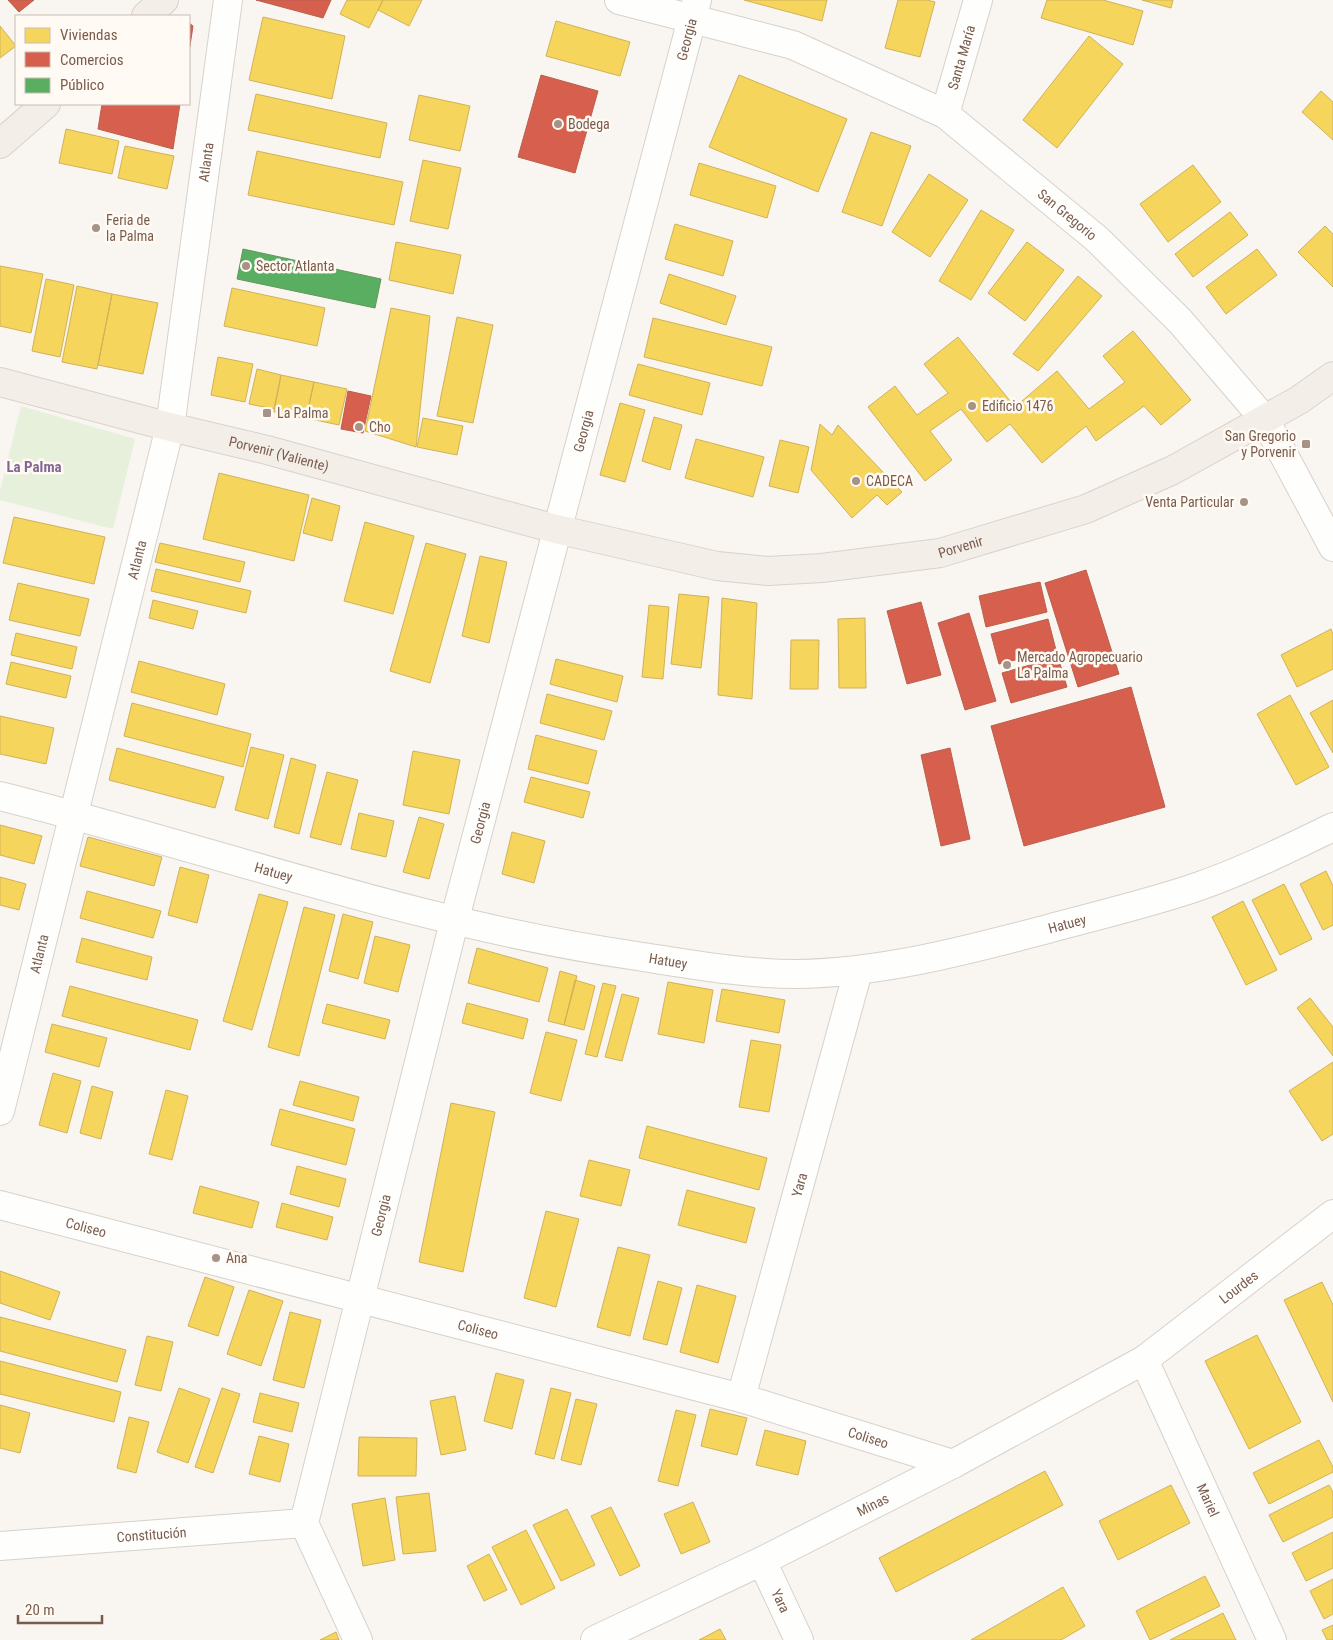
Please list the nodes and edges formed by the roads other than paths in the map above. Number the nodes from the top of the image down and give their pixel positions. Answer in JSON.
{"nodes":[{"id":1,"x":164,"y":0,"type":"edge"},
{"id":2,"x":228,"y":0,"type":"edge"},
{"id":3,"x":619,"y":0,"type":"edge"},
{"id":4,"x":978,"y":0,"type":"edge"},
{"id":5,"x":694,"y":10,"type":"edge"},
{"id":6,"x":147,"y":15,"type":"edge"},
{"id":7,"x":45,"y":105,"type":"edge"},
{"id":8,"x":945,"y":114,"type":"junction"},
{"id":9,"x":0,"y":144,"type":"edge"},
{"id":10,"x":1333,"y":376,"type":"edge"},
{"id":11,"x":0,"y":382,"type":"edge"},
{"id":12,"x":1265,"y":420,"type":"junction"},
{"id":13,"x":170,"y":427,"type":"junction"},
{"id":14,"x":556,"y":529,"type":"junction"},
{"id":15,"x":1333,"y":547,"type":"edge"},
{"id":16,"x":0,"y":796,"type":"edge"},
{"id":17,"x":72,"y":814,"type":"junction"},
{"id":18,"x":1333,"y":827,"type":"edge"},
{"id":19,"x":454,"y":922,"type":"junction"},
{"id":20,"x":858,"y":971,"type":"junction"},
{"id":21,"x":0,"y":1111,"type":"edge"},
{"id":22,"x":0,"y":1205,"type":"edge"},
{"id":23,"x":1333,"y":1214,"type":"edge"},
{"id":24,"x":359,"y":1298,"type":"junction"},
{"id":25,"x":1144,"y":1360,"type":"junction"},
{"id":26,"x":741,"y":1398,"type":"junction"},
{"id":27,"x":953,"y":1464,"type":"junction"},
{"id":28,"x":304,"y":1523,"type":"junction"},
{"id":29,"x":0,"y":1546,"type":"edge"},
{"id":30,"x":762,"y":1561,"type":"junction"},
{"id":31,"x":358,"y":1640,"type":"edge"},
{"id":32,"x":595,"y":1640,"type":"edge"},
{"id":33,"x":799,"y":1640,"type":"edge"},
{"id":34,"x":1272,"y":1640,"type":"edge"}],
"edges":[{"from":1,"to":6,"type":"main road"},
{"from":2,"to":13,"type":"street","name":"Atlanta"},
{"from":3,"to":5,"type":"street","name":"San Gregorio"},
{"from":4,"to":8,"type":"street","name":"Santa María"},
{"from":5,"to":8,"type":"street","name":"San Gregorio"},
{"from":5,"to":14,"type":"street","name":"Georgia"},
{"from":7,"to":9,"type":"main road"},
{"from":8,"to":12,"type":"street","name":"San Gregorio"},
{"from":10,"to":12,"type":"main road","name":"Porvenir"},
{"from":11,"to":13,"type":"main road","name":"Porvenir (Valiente)"},
{"from":12,"to":14,"type":"main road","name":"Porvenir"},
{"from":12,"to":15,"type":"street","name":"San Gregorio"},
{"from":13,"to":14,"type":"main road","name":"Porvenir (Valiente)"},
{"from":13,"to":17,"type":"street","name":"Atlanta"},
{"from":14,"to":19,"type":"street","name":"Georgia"},
{"from":16,"to":17,"type":"street","name":"Hatuey"},
{"from":17,"to":19,"type":"street","name":"Hatuey"},
{"from":17,"to":21,"type":"street","name":"Atlanta"},
{"from":18,"to":20,"type":"street","name":"Hatuey"},
{"from":19,"to":20,"type":"street","name":"Hatuey"},
{"from":19,"to":24,"type":"street","name":"Georgia"},
{"from":20,"to":26,"type":"street","name":"Yara"},
{"from":22,"to":24,"type":"street","name":"Coliseo"},
{"from":23,"to":25,"type":"street","name":"Lourdes"},
{"from":24,"to":26,"type":"street","name":"Coliseo"},
{"from":24,"to":28,"type":"street","name":"Georgia"},
{"from":25,"to":27,"type":"street","name":"Minas"},
{"from":25,"to":34,"type":"street","name":"Mariel"},
{"from":26,"to":27,"type":"street","name":"Coliseo"},
{"from":27,"to":30,"type":"street","name":"Minas"},
{"from":28,"to":29,"type":"street","name":"Constitución"},
{"from":28,"to":31,"type":"street"},
{"from":30,"to":32,"type":"street","name":"Minas"},
{"from":30,"to":33,"type":"street","name":"Yara"}]}
